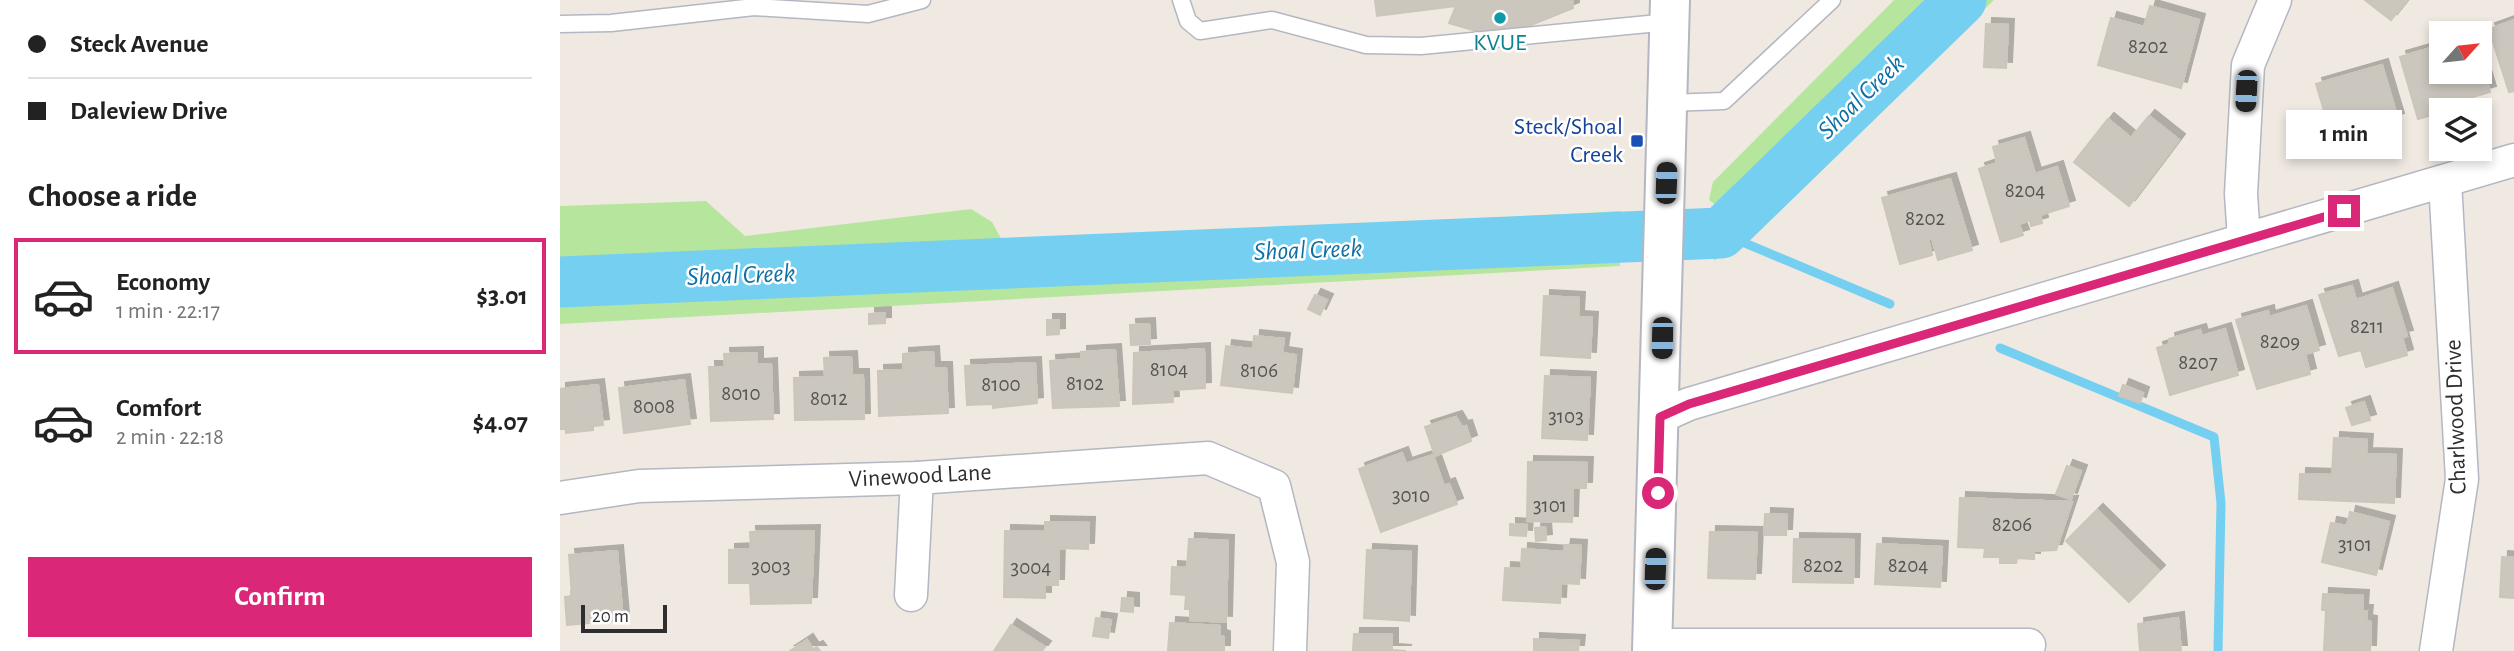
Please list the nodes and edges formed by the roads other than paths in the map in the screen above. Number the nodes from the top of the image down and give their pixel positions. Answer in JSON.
{"nodes":[{"id":1,"x":922,"y":0,"type":"edge"},
{"id":2,"x":1181,"y":0,"type":"edge"},
{"id":3,"x":1832,"y":0,"type":"edge"},
{"id":4,"x":2275,"y":0,"type":"edge"},
{"id":5,"x":1670,"y":11,"type":"edge"},
{"id":6,"x":560,"y":24,"type":"edge"},
{"id":7,"x":1668,"y":103,"type":"junction"},
{"id":8,"x":2514,"y":160,"type":"edge"},
{"id":9,"x":2445,"y":182,"type":"junction"},
{"id":10,"x":2244,"y":239,"type":"junction"},
{"id":11,"x":1660,"y":417,"type":"junction"},
{"id":12,"x":917,"y":478,"type":"junction"},
{"id":13,"x":560,"y":498,"type":"edge"},
{"id":14,"x":911,"y":595,"type":"dead end"},
{"id":15,"x":2029,"y":645,"type":"dead end"},
{"id":16,"x":1652,"y":648,"type":"edge"},
{"id":17,"x":1290,"y":651,"type":"edge"},
{"id":18,"x":2436,"y":651,"type":"edge"}],
"edges":[{"from":1,"to":6,"type":"lane"},
{"from":2,"to":5,"type":"lane"},
{"from":3,"to":7,"type":"lane"},
{"from":4,"to":10,"type":"street"},
{"from":5,"to":7,"type":"street"},
{"from":7,"to":11,"type":"street"},
{"from":8,"to":9,"type":"street"},
{"from":9,"to":10,"type":"street"},
{"from":9,"to":18,"type":"street","name":"Charlwood Drive"},
{"from":10,"to":11,"type":"street"},
{"from":11,"to":16,"type":"street"},
{"from":12,"to":13,"type":"street","name":"Vinewood Lane"},
{"from":12,"to":14,"type":"street"},
{"from":12,"to":17,"type":"street","name":"Vinewood Lane"},
{"from":15,"to":16,"type":"street"}]}
